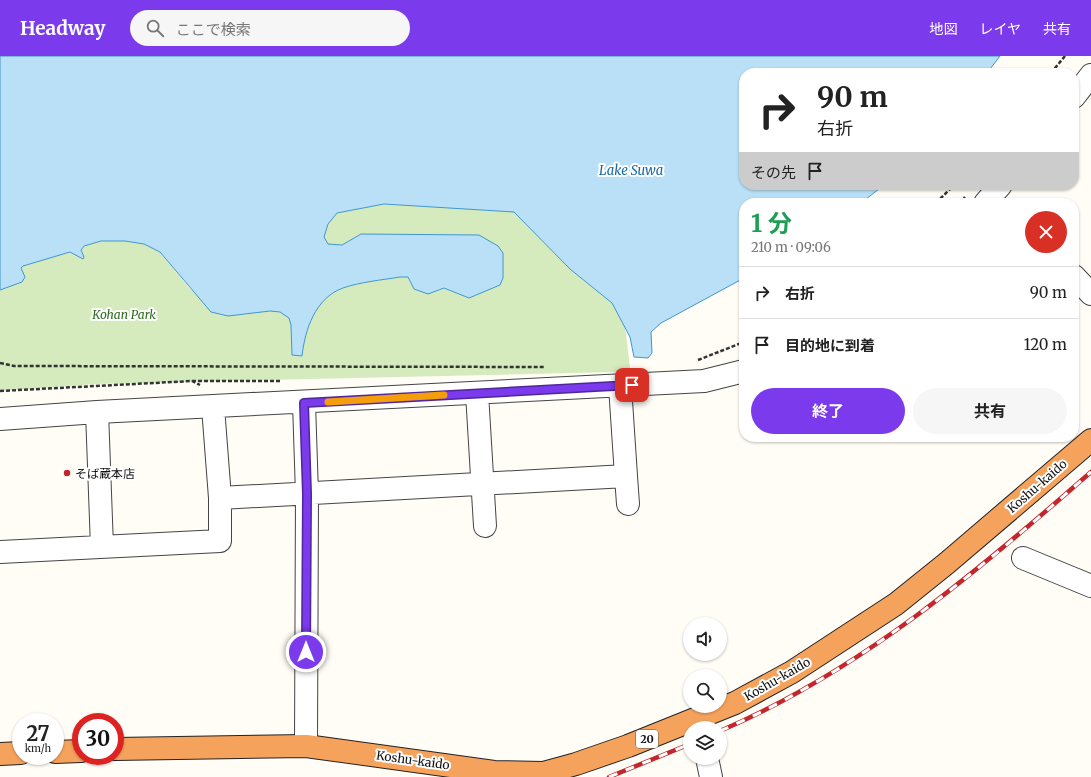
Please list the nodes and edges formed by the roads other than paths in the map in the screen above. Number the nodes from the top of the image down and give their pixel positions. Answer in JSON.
{"nodes":[{"id":1,"x":1091,"y":75,"type":"edge"},
{"id":2,"x":1079,"y":91,"type":"edge"},
{"id":3,"x":997,"y":190,"type":"edge"},
{"id":4,"x":989,"y":198,"type":"edge"},
{"id":5,"x":1079,"y":281,"type":"edge"},
{"id":6,"x":1091,"y":294,"type":"edge"},
{"id":7,"x":739,"y":372,"type":"edge"},
{"id":8,"x":620,"y":386,"type":"junction"},
{"id":9,"x":477,"y":393,"type":"junction"},
{"id":10,"x":304,"y":403,"type":"junction"},
{"id":11,"x":213,"y":407,"type":"junction"},
{"id":12,"x":97,"y":412,"type":"junction"},
{"id":13,"x":0,"y":419,"type":"edge"},
{"id":14,"x":1091,"y":440,"type":"edge"},
{"id":15,"x":626,"y":476,"type":"junction"},
{"id":16,"x":482,"y":484,"type":"junction"},
{"id":17,"x":307,"y":494,"type":"junction"},
{"id":18,"x":220,"y":498,"type":"junction"},
{"id":19,"x":628,"y":504,"type":"dead end"},
{"id":20,"x":485,"y":526,"type":"dead end"},
{"id":21,"x":102,"y":547,"type":"junction"},
{"id":22,"x":0,"y":552,"type":"edge"},
{"id":23,"x":1023,"y":558,"type":"dead end"},
{"id":24,"x":1091,"y":586,"type":"edge"},
{"id":25,"x":306,"y":746,"type":"junction"},
{"id":26,"x":124,"y":749,"type":"edge"},
{"id":27,"x":12,"y":753,"type":"edge"},
{"id":28,"x":0,"y":754,"type":"edge"},
{"id":29,"x":708,"y":765,"type":"edge"},
{"id":30,"x":424,"y":769,"type":"edge"},
{"id":31,"x":711,"y":777,"type":"edge"}],
"edges":[{"from":1,"to":2,"type":"street"},
{"from":3,"to":4,"type":"street"},
{"from":5,"to":6,"type":"street"},
{"from":7,"to":8,"type":"street"},
{"from":8,"to":9,"type":"street"},
{"from":8,"to":15,"type":"street"},
{"from":9,"to":10,"type":"street"},
{"from":9,"to":16,"type":"street"},
{"from":10,"to":11,"type":"street"},
{"from":10,"to":17,"type":"street"},
{"from":11,"to":12,"type":"street"},
{"from":11,"to":18,"type":"street"},
{"from":12,"to":13,"type":"street"},
{"from":12,"to":21,"type":"street"},
{"from":14,"to":30,"type":"highway","name":"Koshu-kaido","number":"20"},
{"from":15,"to":16,"type":"street"},
{"from":15,"to":19,"type":"street"},
{"from":16,"to":17,"type":"street"},
{"from":16,"to":20,"type":"street"},
{"from":17,"to":18,"type":"street"},
{"from":17,"to":25,"type":"street"},
{"from":18,"to":21,"type":"street"},
{"from":21,"to":22,"type":"street"},
{"from":23,"to":24,"type":"street"},
{"from":25,"to":26,"type":"highway","name":"Koshu-kaido","number":"20"},
{"from":25,"to":30,"type":"highway","name":"Koshu-kaido","number":"20"},
{"from":27,"to":28,"type":"highway"},
{"from":29,"to":31,"type":"street"}]}
